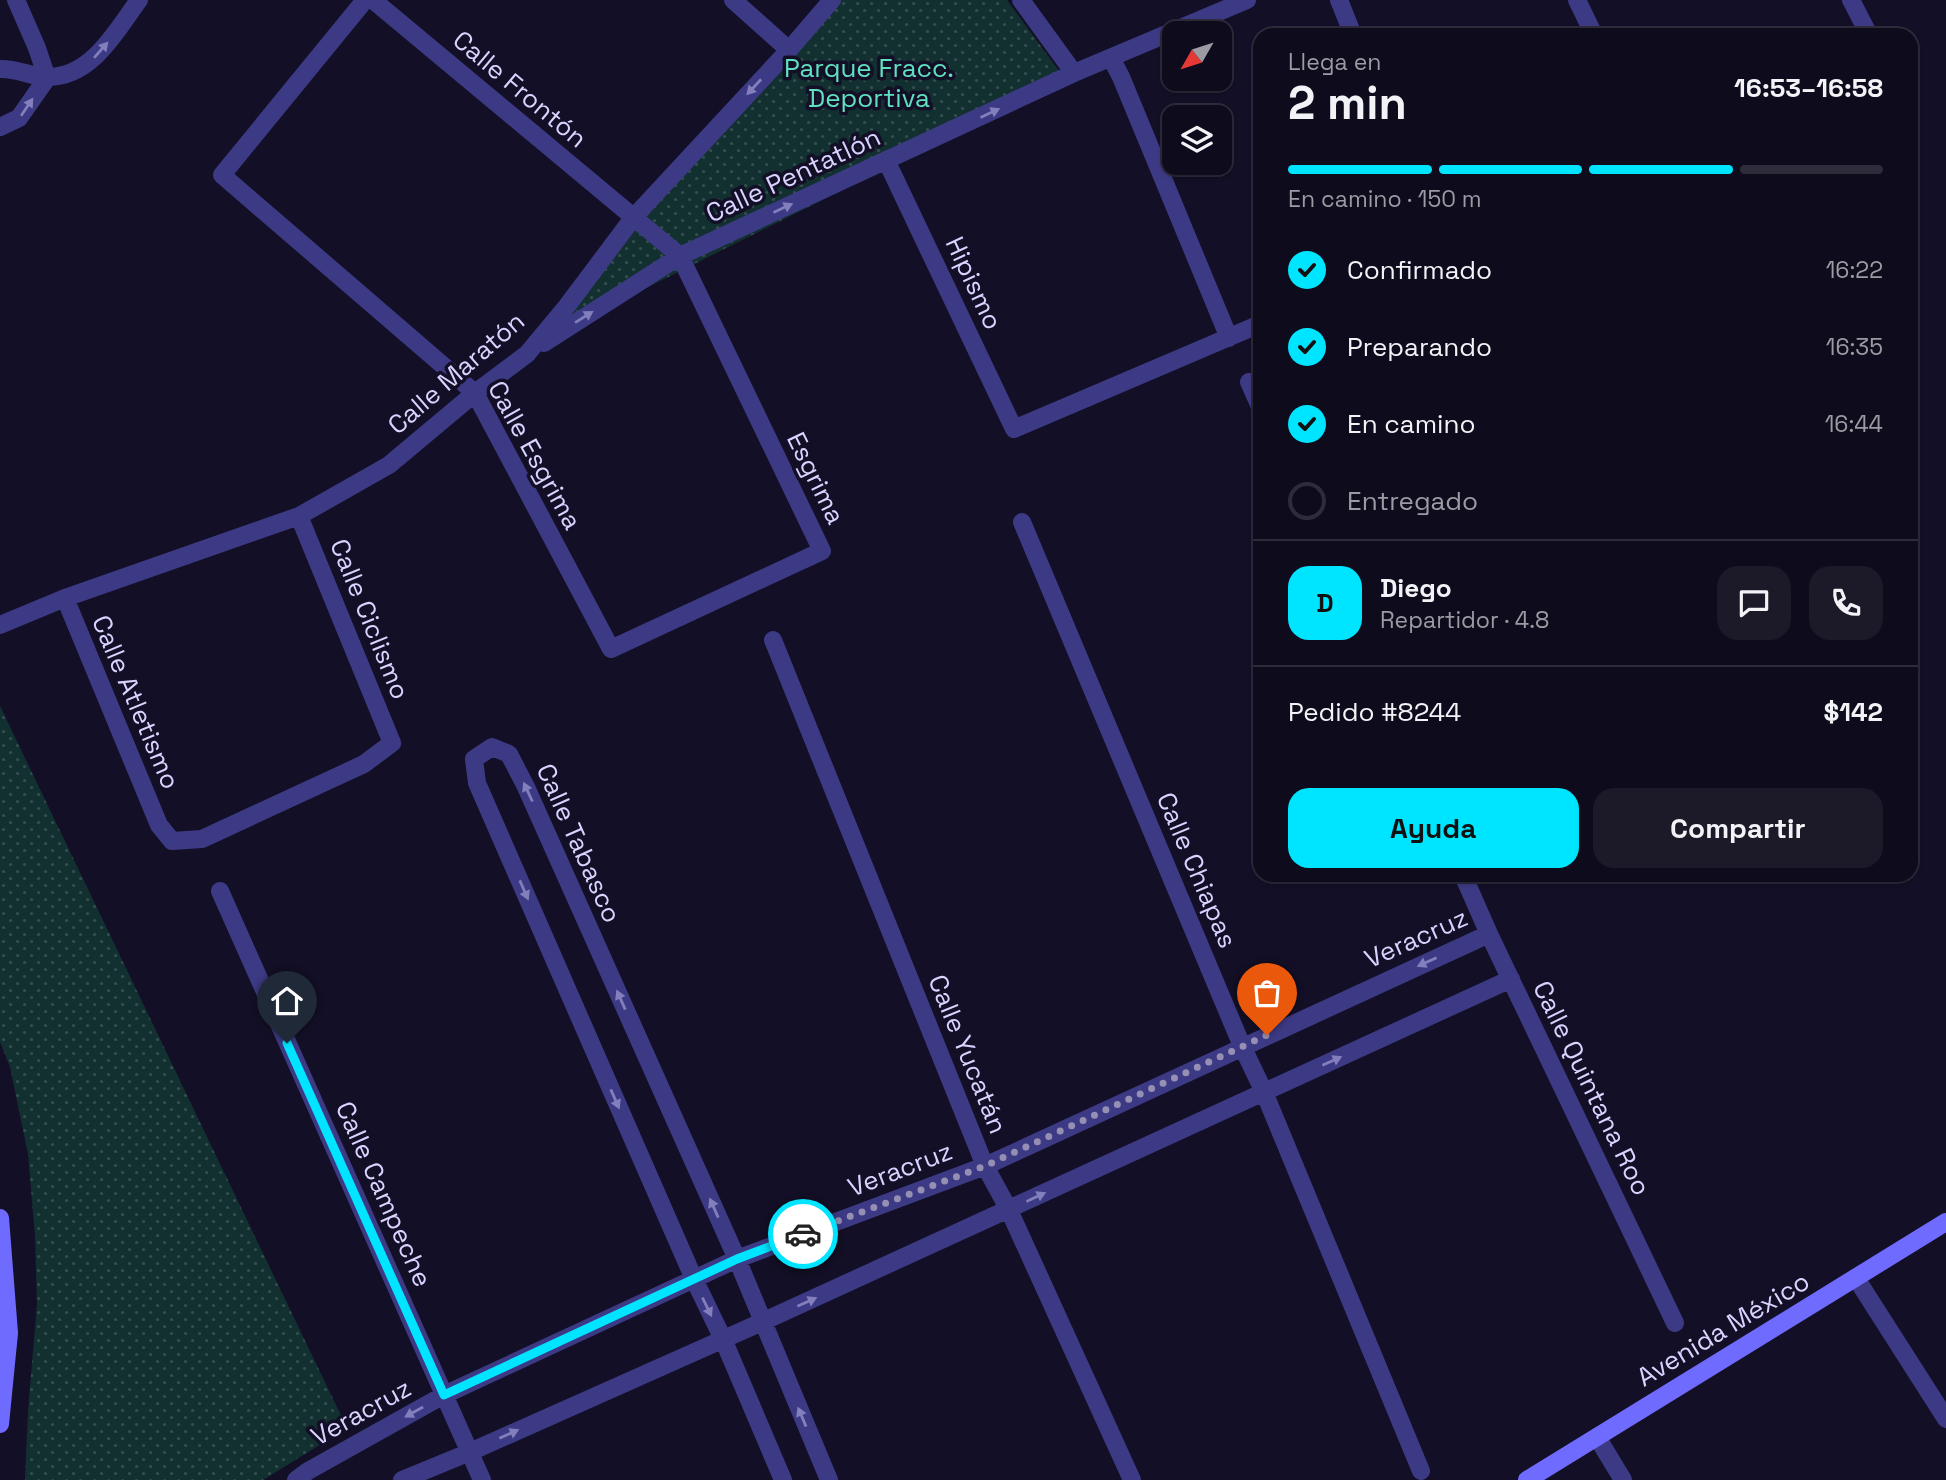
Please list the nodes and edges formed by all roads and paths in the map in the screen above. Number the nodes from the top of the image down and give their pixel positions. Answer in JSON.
{"nodes":[{"id":1,"x":16,"y":0,"type":"edge"},
{"id":2,"x":139,"y":0,"type":"edge"},
{"id":3,"x":365,"y":0,"type":"edge"},
{"id":4,"x":373,"y":0,"type":"edge"},
{"id":5,"x":733,"y":0,"type":"edge"},
{"id":6,"x":832,"y":0,"type":"edge"},
{"id":7,"x":1021,"y":0,"type":"edge"},
{"id":8,"x":1248,"y":0,"type":"edge"},
{"id":9,"x":1339,"y":0,"type":"edge"},
{"id":10,"x":1577,"y":0,"type":"edge"},
{"id":11,"x":1851,"y":0,"type":"edge"},
{"id":12,"x":1350,"y":28,"type":"edge"},
{"id":13,"x":1591,"y":28,"type":"edge"},
{"id":14,"x":1865,"y":28,"type":"edge"},
{"id":15,"x":789,"y":50,"type":"junction"},
{"id":16,"x":1111,"y":58,"type":"junction"},
{"id":17,"x":0,"y":69,"type":"edge"},
{"id":18,"x":1074,"y":73,"type":"junction"},
{"id":19,"x":47,"y":78,"type":"junction"},
{"id":20,"x":0,"y":127,"type":"edge"},
{"id":21,"x":887,"y":160,"type":"junction"},
{"id":22,"x":633,"y":218,"type":"junction"},
{"id":23,"x":680,"y":256,"type":"junction"},
{"id":24,"x":1253,"y":327,"type":"edge"},
{"id":25,"x":1229,"y":338,"type":"junction"},
{"id":26,"x":527,"y":354,"type":"junction"},
{"id":27,"x":1249,"y":382,"type":"dead end"},
{"id":28,"x":1253,"y":391,"type":"edge"},
{"id":29,"x":475,"y":393,"type":"junction"},
{"id":30,"x":299,"y":516,"type":"junction"},
{"id":31,"x":1022,"y":522,"type":"dead end"},
{"id":32,"x":65,"y":598,"type":"junction"},
{"id":33,"x":0,"y":625,"type":"edge"},
{"id":34,"x":773,"y":640,"type":"dead end"},
{"id":35,"x":611,"y":649,"type":"joint"},
{"id":36,"x":159,"y":825,"type":"joint"},
{"id":37,"x":1466,"y":882,"type":"edge"},
{"id":38,"x":220,"y":891,"type":"dead end"},
{"id":39,"x":1489,"y":934,"type":"junction"},
{"id":40,"x":1511,"y":979,"type":"junction"},
{"id":41,"x":1242,"y":1046,"type":"junction"},
{"id":42,"x":1264,"y":1092,"type":"junction"},
{"id":43,"x":985,"y":1166,"type":"junction"},
{"id":44,"x":1009,"y":1210,"type":"junction"},
{"id":45,"x":0,"y":1218,"type":"edge"},
{"id":46,"x":1946,"y":1222,"type":"edge"},
{"id":47,"x":737,"y":1259,"type":"junction"},
{"id":48,"x":1856,"y":1278,"type":"junction"},
{"id":49,"x":694,"y":1279,"type":"junction"},
{"id":50,"x":762,"y":1322,"type":"junction"},
{"id":51,"x":1675,"y":1323,"type":"dead end"},
{"id":52,"x":723,"y":1339,"type":"junction"},
{"id":53,"x":444,"y":1395,"type":"junction"},
{"id":54,"x":1946,"y":1419,"type":"edge"},
{"id":55,"x":0,"y":1424,"type":"edge"},
{"id":56,"x":1597,"y":1437,"type":"junction"},
{"id":57,"x":470,"y":1452,"type":"junction"},
{"id":58,"x":1421,"y":1471,"type":"dead end"},
{"id":59,"x":296,"y":1480,"type":"edge"},
{"id":60,"x":402,"y":1480,"type":"edge"},
{"id":61,"x":482,"y":1480,"type":"edge"},
{"id":62,"x":783,"y":1480,"type":"edge"},
{"id":63,"x":829,"y":1480,"type":"edge"},
{"id":64,"x":1132,"y":1480,"type":"edge"},
{"id":65,"x":1527,"y":1480,"type":"edge"},
{"id":66,"x":1623,"y":1480,"type":"edge"}],
"edges":[{"from":1,"to":19,"type":"street"},
{"from":19,"to":2,"type":"street","one_way":true},
{"from":3,"to":29,"type":"street","name":"Calle Esgrima"},
{"from":4,"to":22,"type":"street","name":"Calle Frontón"},
{"from":5,"to":15,"type":"street"},
{"from":6,"to":15,"type":"street","name":"Calle Maratón"},
{"from":7,"to":18,"type":"street"},
{"from":8,"to":16,"type":"street","name":"Calle Pentatlón"},
{"from":9,"to":12,"type":"street"},
{"from":10,"to":13,"type":"street"},
{"from":11,"to":14,"type":"street"},
{"from":15,"to":22,"type":"street","name":"Calle Maratón","one_way":true},
{"from":16,"to":18,"type":"street","name":"Calle Pentatlón"},
{"from":16,"to":25,"type":"street"},
{"from":17,"to":19,"type":"street"},
{"from":21,"to":18,"type":"street","name":"Calle Pentatlón","one_way":true},
{"from":20,"to":19,"type":"street","one_way":true},
{"from":23,"to":21,"type":"street","name":"Calle Pentatlón","one_way":true},
{"from":21,"to":25,"type":"street","name":"Hipismo"},
{"from":22,"to":23,"type":"street","name":"Calle Frontón"},
{"from":22,"to":26,"type":"street","name":"Calle Maratón"},
{"from":26,"to":23,"type":"street","name":"Calle Pentatlón","one_way":true},
{"from":23,"to":35,"type":"street","name":"Esgrima"},
{"from":24,"to":25,"type":"street"},
{"from":26,"to":29,"type":"street","name":"Calle Maratón"},
{"from":27,"to":28,"type":"street"},
{"from":29,"to":30,"type":"street","name":"Calle Maratón"},
{"from":29,"to":35,"type":"street","name":"Calle Esgrima"},
{"from":30,"to":32,"type":"street","name":"Calle Maratón"},
{"from":30,"to":36,"type":"street","name":"Calle Ciclismo"},
{"from":31,"to":41,"type":"street","name":"Calle Chiapas"},
{"from":32,"to":33,"type":"street","name":"Calle Maratón"},
{"from":32,"to":36,"type":"street","name":"Calle Atletismo"},
{"from":34,"to":43,"type":"street","name":"Calle Yucatán"},
{"from":37,"to":39,"type":"street","name":"Calle Quintana Roo"},
{"from":38,"to":53,"type":"street","name":"Calle Campeche"},
{"from":39,"to":40,"type":"street","name":"Calle Quintana Roo"},
{"from":39,"to":41,"type":"street","name":"Veracruz","one_way":true},
{"from":42,"to":40,"type":"street","one_way":true},
{"from":40,"to":51,"type":"street","name":"Calle Quintana Roo"},
{"from":41,"to":42,"type":"street","name":"Calle Chiapas"},
{"from":41,"to":43,"type":"street","name":"Veracruz"},
{"from":44,"to":42,"type":"street","one_way":true},
{"from":42,"to":58,"type":"street","name":"Calle Chiapas"},
{"from":43,"to":44,"type":"street","name":"Calle Yucatán"},
{"from":43,"to":47,"type":"street","name":"Veracruz"},
{"from":50,"to":44,"type":"street","one_way":true},
{"from":44,"to":64,"type":"street","name":"Calle Yucatán"},
{"from":45,"to":55,"type":"main road"},
{"from":46,"to":48,"type":"main road","name":"Avenida México"},
{"from":47,"to":49,"type":"street","name":"Veracruz"},
{"from":47,"to":49,"type":"street","name":"Calle Tabasco","one_way":true},
{"from":47,"to":50,"type":"street","name":"Calle Tabasco"},
{"from":48,"to":54,"type":"street"},
{"from":48,"to":56,"type":"main road","name":"Avenida México"},
{"from":49,"to":52,"type":"street","name":"Calle Tabasco","one_way":true},
{"from":49,"to":53,"type":"street","name":"Veracruz"},
{"from":50,"to":52,"type":"street"},
{"from":63,"to":50,"type":"street","name":"Calle Tabasco","one_way":true},
{"from":57,"to":52,"type":"street","one_way":true},
{"from":52,"to":62,"type":"street","name":"Calle Tabasco"},
{"from":53,"to":57,"type":"street","name":"Calle Campeche"},
{"from":53,"to":59,"type":"street","name":"Veracruz","one_way":true},
{"from":56,"to":65,"type":"main road","name":"Avenida México"},
{"from":56,"to":66,"type":"street"},
{"from":57,"to":60,"type":"street"},
{"from":57,"to":61,"type":"street","name":"Calle Campeche"}]}
